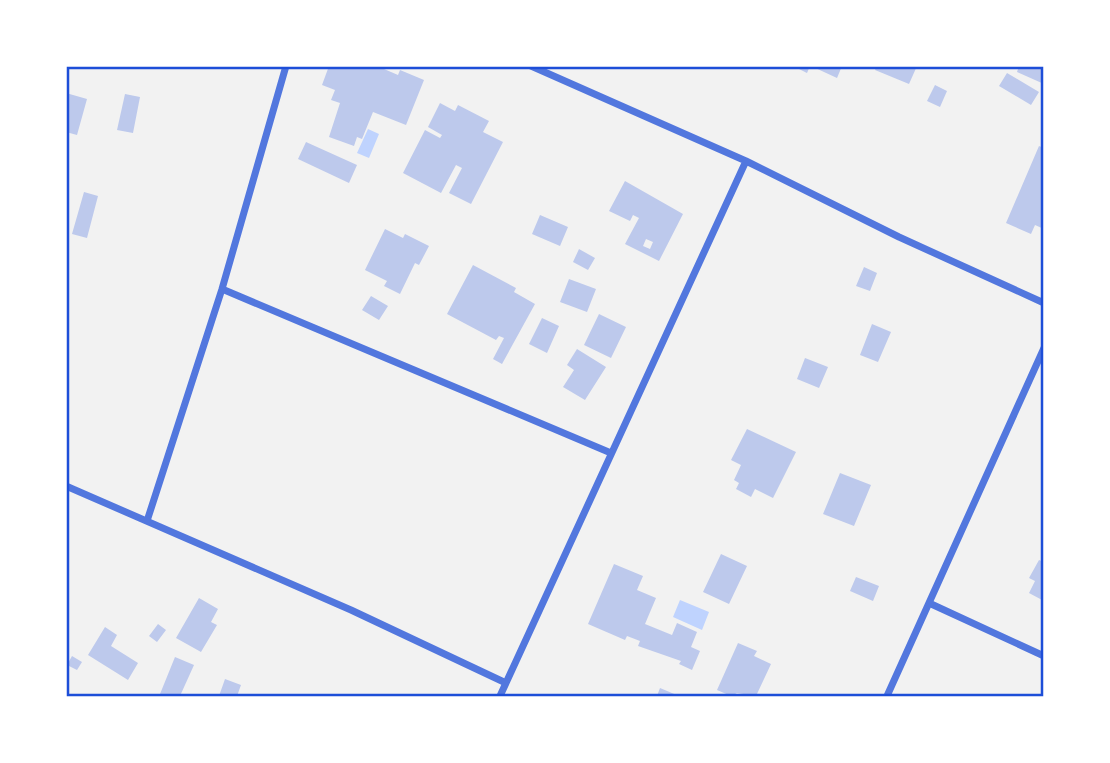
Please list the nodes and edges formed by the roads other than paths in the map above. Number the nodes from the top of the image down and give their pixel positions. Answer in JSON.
{"nodes":[{"id":1,"x":286,"y":66,"type":"edge"},
{"id":2,"x":531,"y":66,"type":"edge"},
{"id":3,"x":746,"y":161,"type":"junction"},
{"id":4,"x":222,"y":289,"type":"junction"},
{"id":5,"x":1044,"y":303,"type":"edge"},
{"id":6,"x":1044,"y":348,"type":"edge"},
{"id":7,"x":611,"y":453,"type":"junction"},
{"id":8,"x":66,"y":486,"type":"edge"},
{"id":9,"x":147,"y":521,"type":"junction"},
{"id":10,"x":929,"y":603,"type":"junction"},
{"id":11,"x":1044,"y":656,"type":"edge"},
{"id":12,"x":506,"y":682,"type":"junction"},
{"id":13,"x":500,"y":696,"type":"edge"},
{"id":14,"x":887,"y":696,"type":"edge"}],
"edges":[{"from":1,"to":4,"type":"street"},
{"from":2,"to":3,"type":"street"},
{"from":3,"to":5,"type":"street"},
{"from":3,"to":7,"type":"street"},
{"from":4,"to":7,"type":"street"},
{"from":4,"to":9,"type":"street"},
{"from":6,"to":10,"type":"street"},
{"from":7,"to":12,"type":"street"},
{"from":8,"to":9,"type":"street"},
{"from":9,"to":12,"type":"street"},
{"from":10,"to":11,"type":"street"},
{"from":10,"to":14,"type":"street"},
{"from":12,"to":13,"type":"street"}]}
